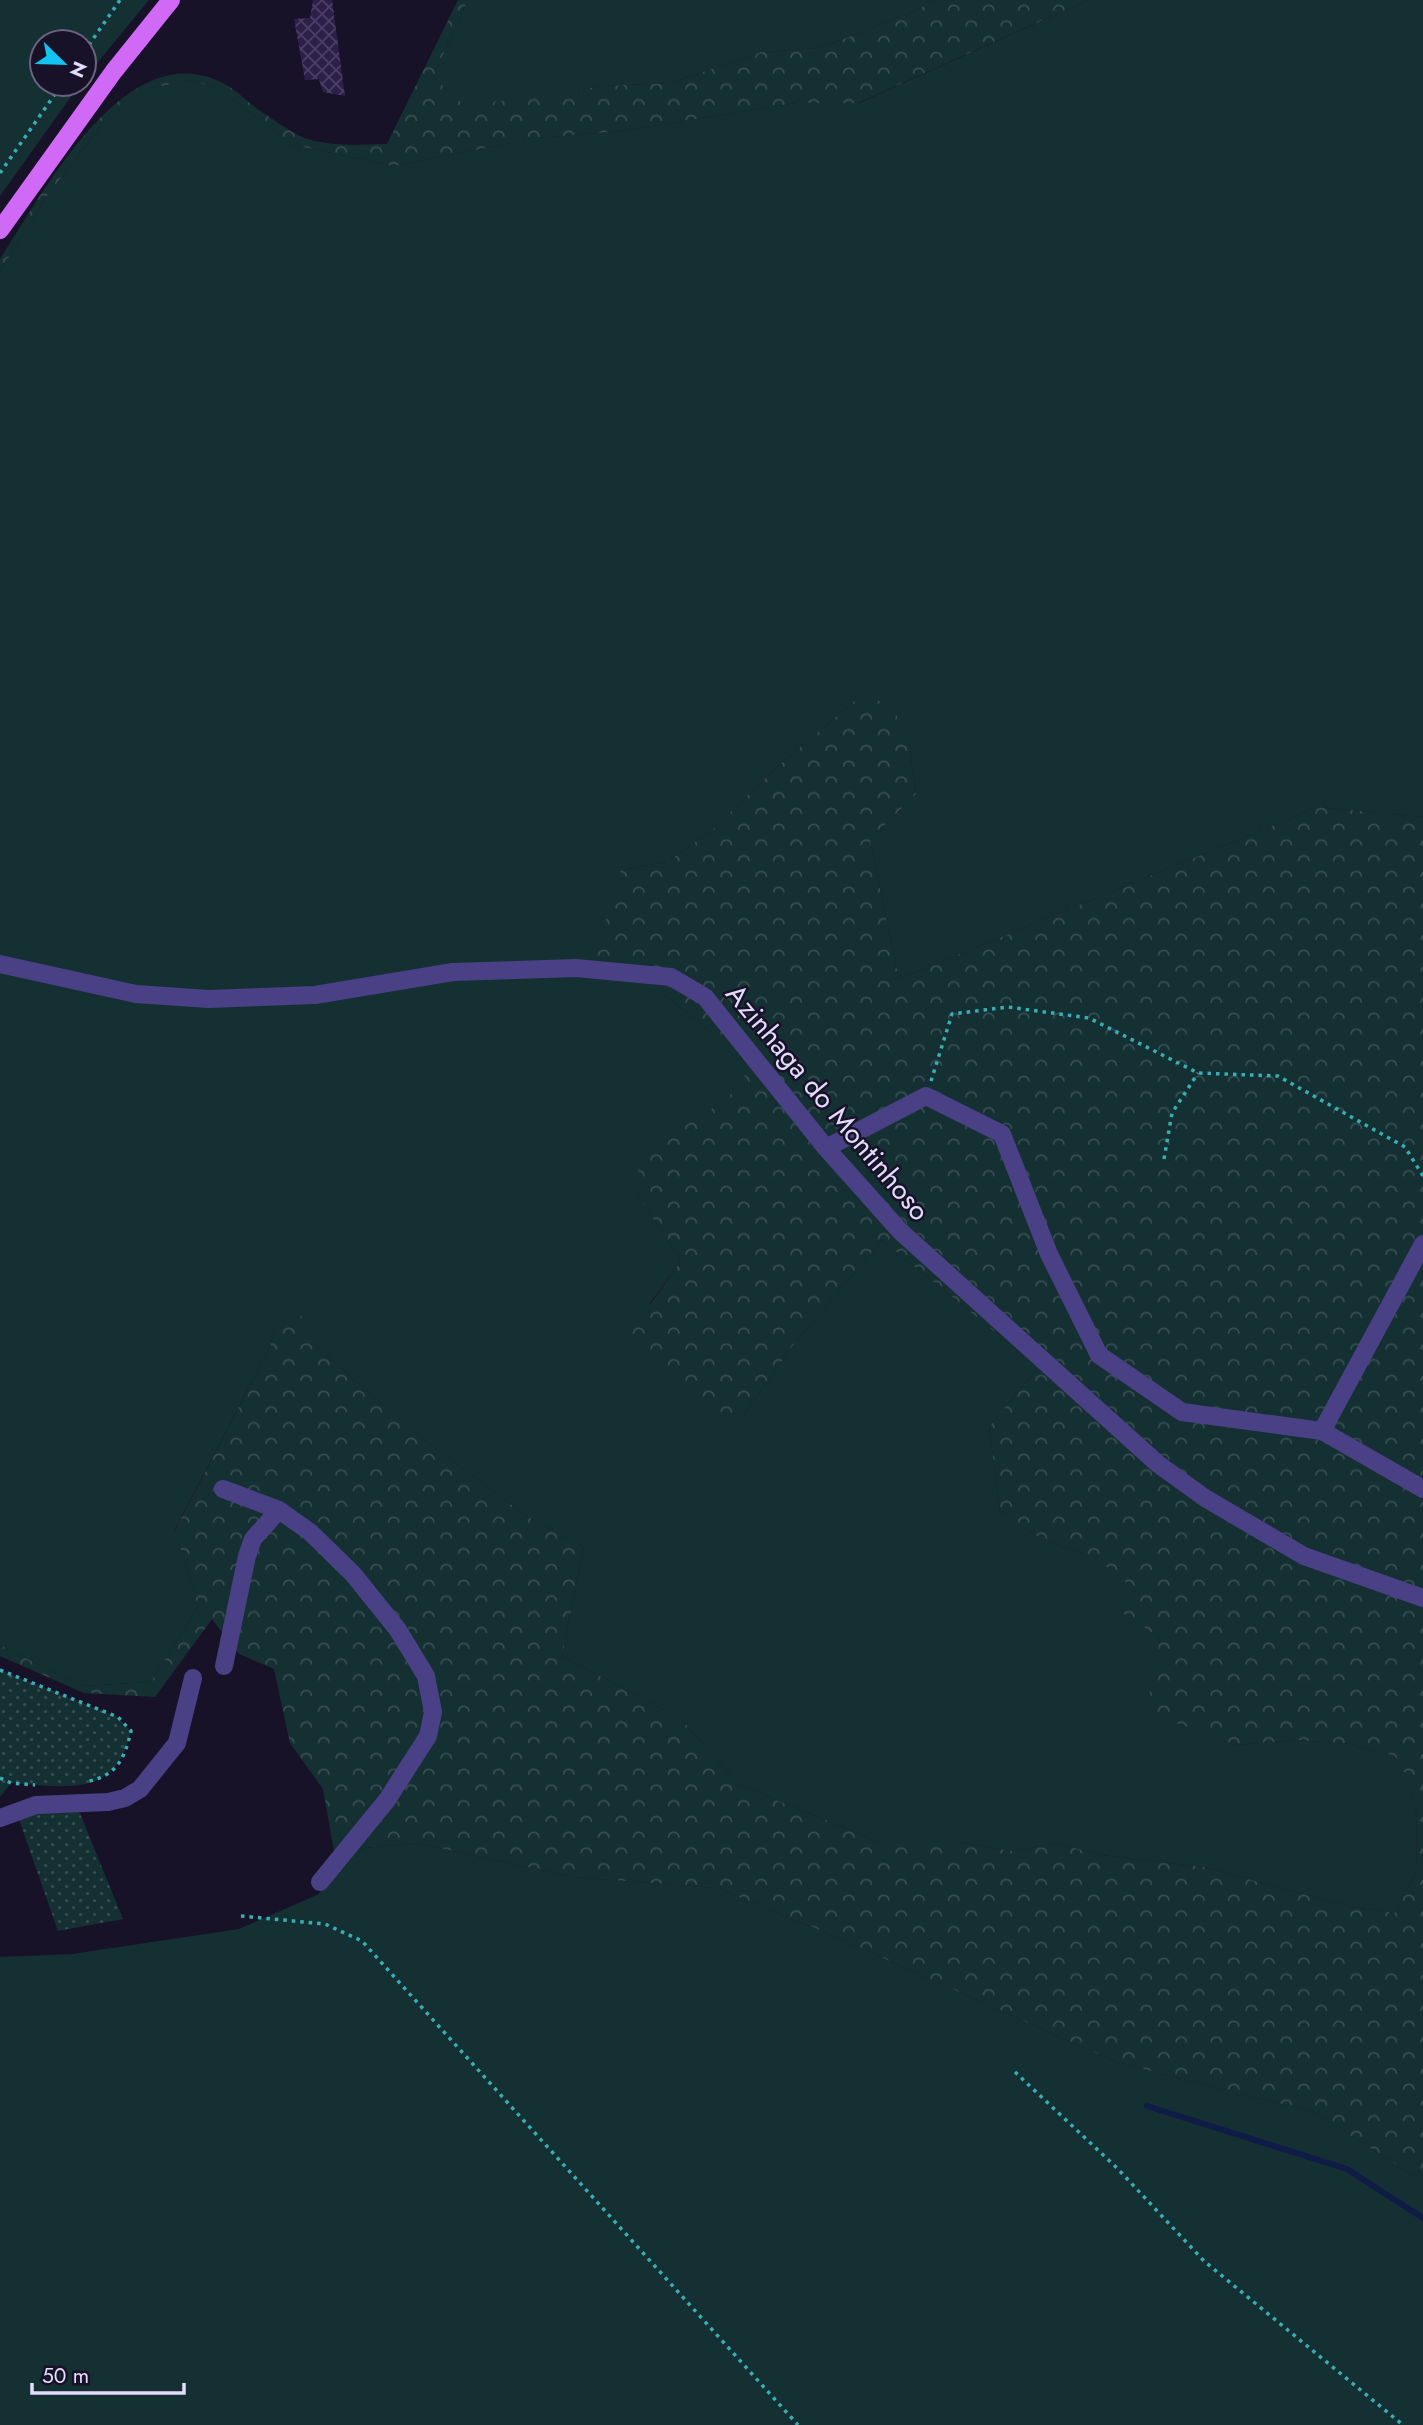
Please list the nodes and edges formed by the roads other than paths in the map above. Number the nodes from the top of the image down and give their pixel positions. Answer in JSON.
{"nodes":[{"id":1,"x":171,"y":0,"type":"edge"},
{"id":2,"x":0,"y":230,"type":"edge"},
{"id":3,"x":0,"y":964,"type":"edge"},
{"id":4,"x":826,"y":1149,"type":"junction"},
{"id":5,"x":1423,"y":1244,"type":"edge"},
{"id":6,"x":1322,"y":1431,"type":"junction"},
{"id":7,"x":223,"y":1489,"type":"dead end"},
{"id":8,"x":1423,"y":1489,"type":"edge"},
{"id":9,"x":279,"y":1510,"type":"junction"},
{"id":10,"x":1423,"y":1598,"type":"edge"},
{"id":11,"x":224,"y":1667,"type":"dead end"},
{"id":12,"x":193,"y":1678,"type":"dead end"},
{"id":13,"x":0,"y":1818,"type":"edge"},
{"id":14,"x":320,"y":1882,"type":"dead end"}],
"edges":[{"from":1,"to":2,"type":"main road"},
{"from":3,"to":4,"type":"street","name":"Azinhaga do Montinhoso"},
{"from":4,"to":6,"type":"street"},
{"from":4,"to":10,"type":"street","name":"Azinhaga do Montinhoso"},
{"from":5,"to":6,"type":"street"},
{"from":6,"to":8,"type":"street"},
{"from":7,"to":9,"type":"street"},
{"from":9,"to":11,"type":"street"},
{"from":9,"to":14,"type":"street"},
{"from":12,"to":13,"type":"street"}]}
